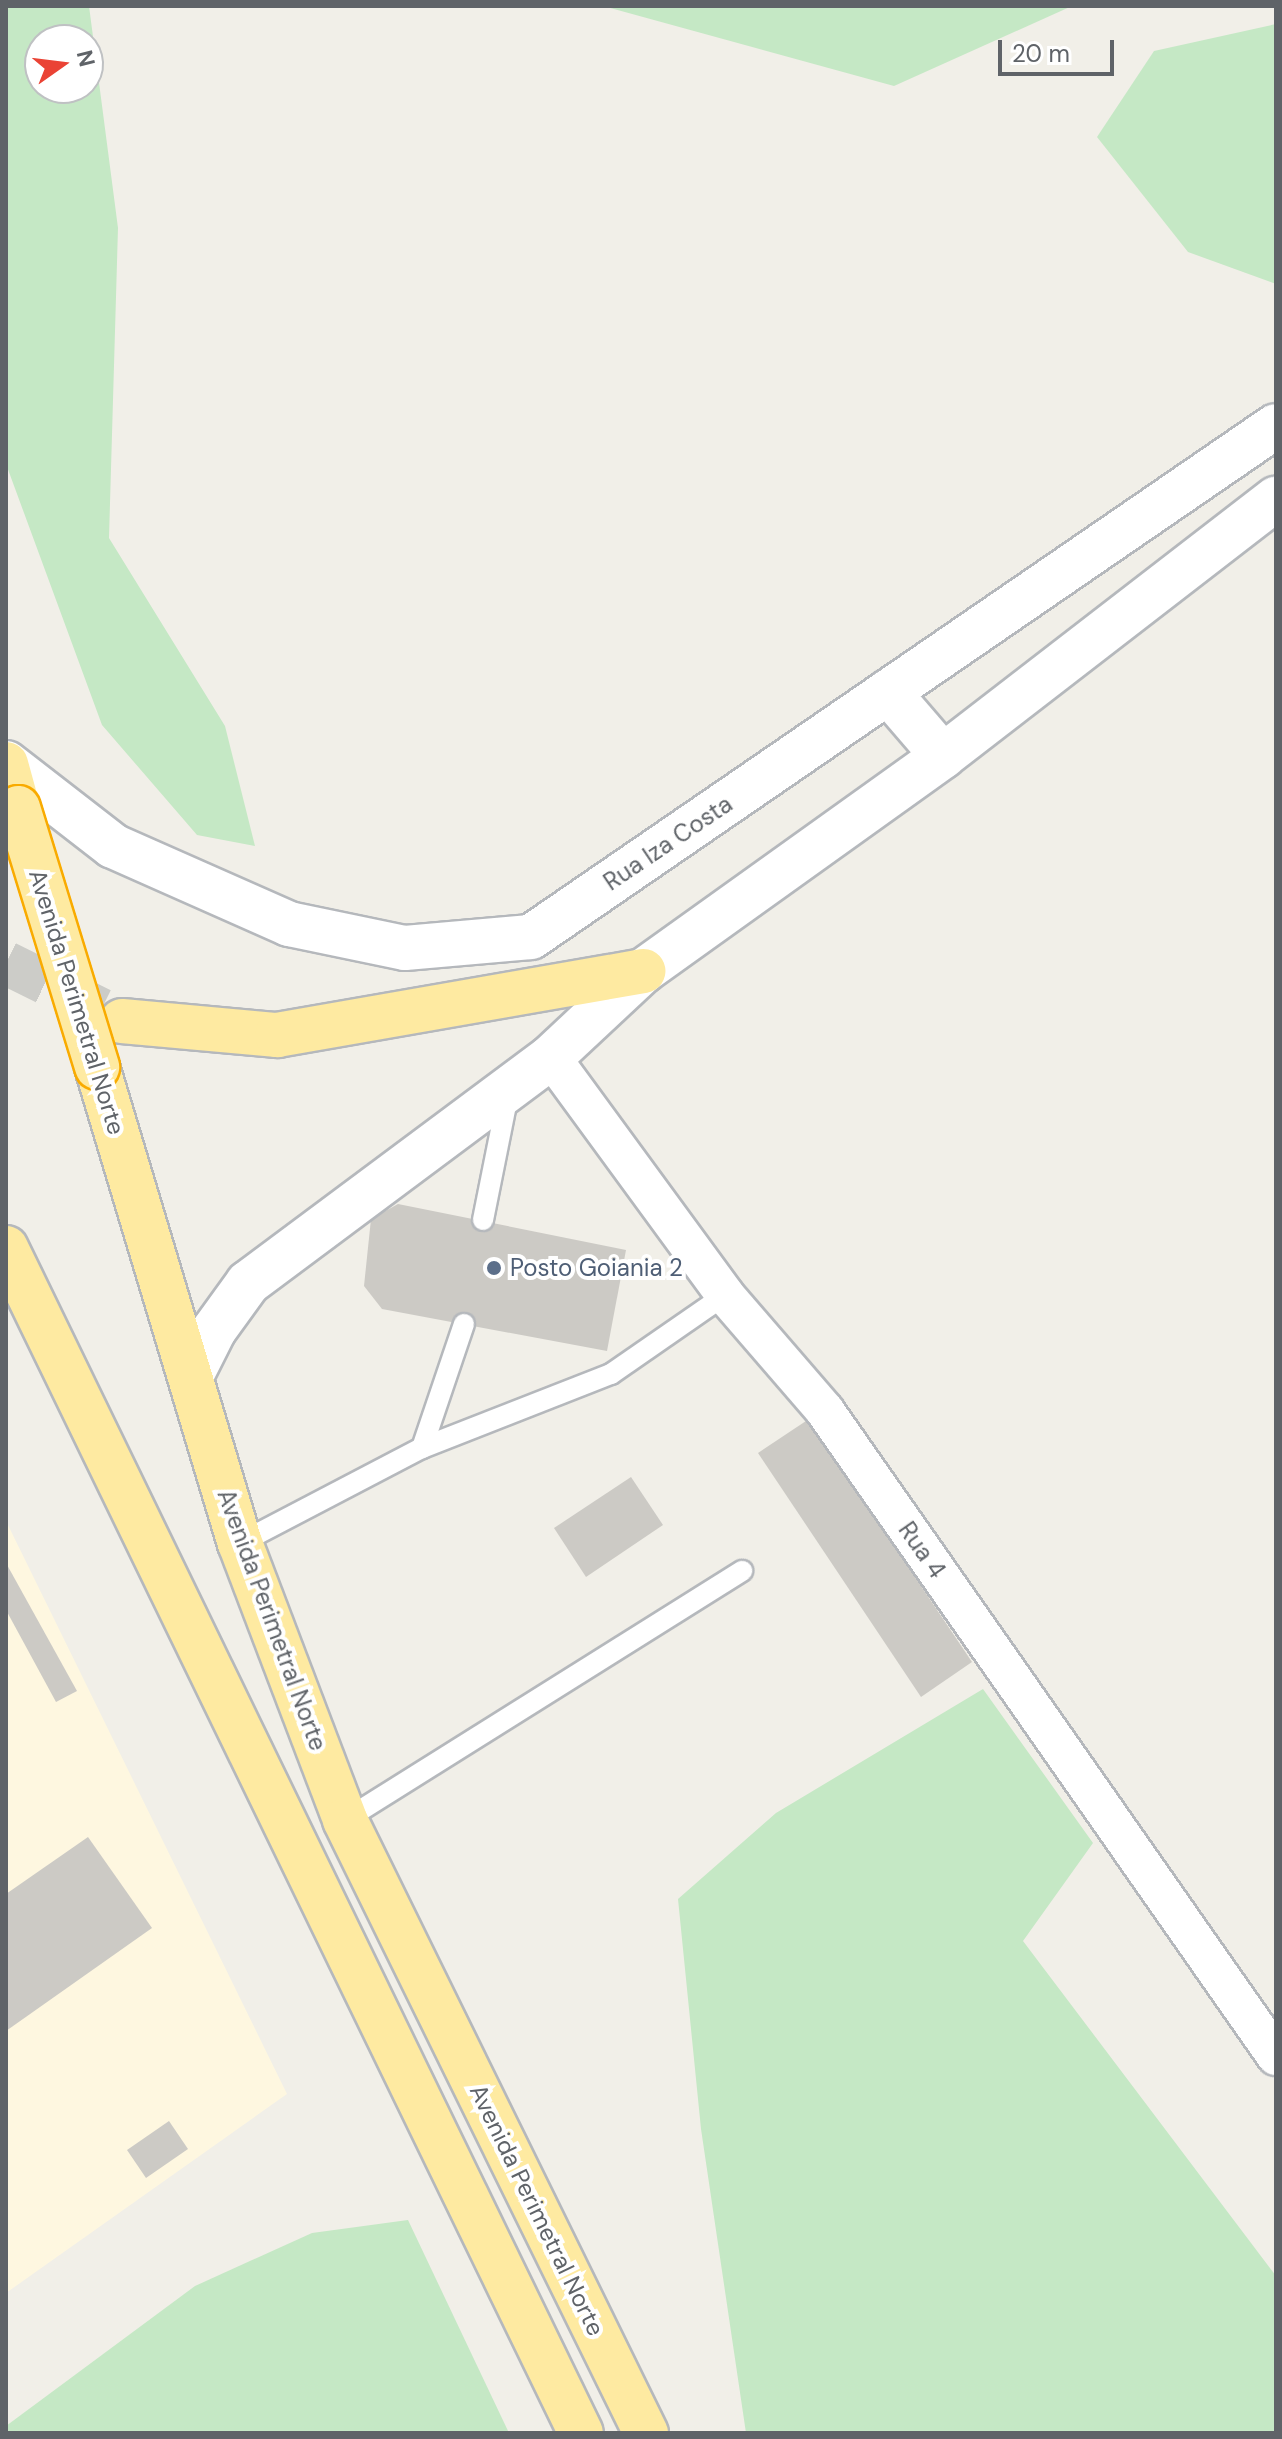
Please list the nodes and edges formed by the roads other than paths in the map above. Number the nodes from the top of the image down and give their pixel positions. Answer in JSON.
{"nodes":[{"id":1,"x":1276,"y":426,"type":"edge"},
{"id":2,"x":1276,"y":499,"type":"edge"},
{"id":3,"x":888,"y":692,"type":"junction"},
{"id":4,"x":943,"y":756,"type":"junction"},
{"id":5,"x":6,"y":763,"type":"edge"},
{"id":6,"x":643,"y":971,"type":"junction"},
{"id":7,"x":122,"y":1021,"type":"tunnel mouth"},
{"id":8,"x":551,"y":1057,"type":"junction"},
{"id":9,"x":509,"y":1088,"type":"junction"},
{"id":10,"x":483,"y":1220,"type":"dead end"},
{"id":11,"x":6,"y":1248,"type":"edge"},
{"id":12,"x":725,"y":1295,"type":"junction"},
{"id":13,"x":464,"y":1324,"type":"dead end"},
{"id":14,"x":191,"y":1376,"type":"junction"},
{"id":15,"x":422,"y":1448,"type":"junction"},
{"id":16,"x":240,"y":1543,"type":"junction"},
{"id":17,"x":742,"y":1571,"type":"dead end"},
{"id":18,"x":345,"y":1820,"type":"junction"},
{"id":19,"x":1276,"y":2056,"type":"edge"},
{"id":20,"x":581,"y":2433,"type":"edge"},
{"id":21,"x":646,"y":2433,"type":"edge"}],
"edges":[{"from":1,"to":3,"type":"street","name":"Rua Iza Costa"},
{"from":2,"to":4,"type":"street"},
{"from":3,"to":4,"type":"street"},
{"from":3,"to":5,"type":"street","name":"Rua Iza Costa"},
{"from":4,"to":6,"type":"street"},
{"from":5,"to":14,"type":"highway","name":"Avenida Perimetral Norte","bridge":true},
{"from":6,"to":7,"type":"highway"},
{"from":6,"to":8,"type":"street"},
{"from":8,"to":9,"type":"street"},
{"from":8,"to":12,"type":"street","name":"Rua 4"},
{"from":9,"to":10,"type":"lane"},
{"from":9,"to":14,"type":"street"},
{"from":11,"to":20,"type":"highway"},
{"from":12,"to":15,"type":"lane"},
{"from":12,"to":19,"type":"street","name":"Rua 4"},
{"from":13,"to":15,"type":"lane"},
{"from":14,"to":16,"type":"highway","name":"Avenida Perimetral Norte"},
{"from":15,"to":16,"type":"lane"},
{"from":16,"to":18,"type":"highway","name":"Avenida Perimetral Norte"},
{"from":17,"to":18,"type":"lane"},
{"from":18,"to":21,"type":"highway","name":"Avenida Perimetral Norte"}]}
